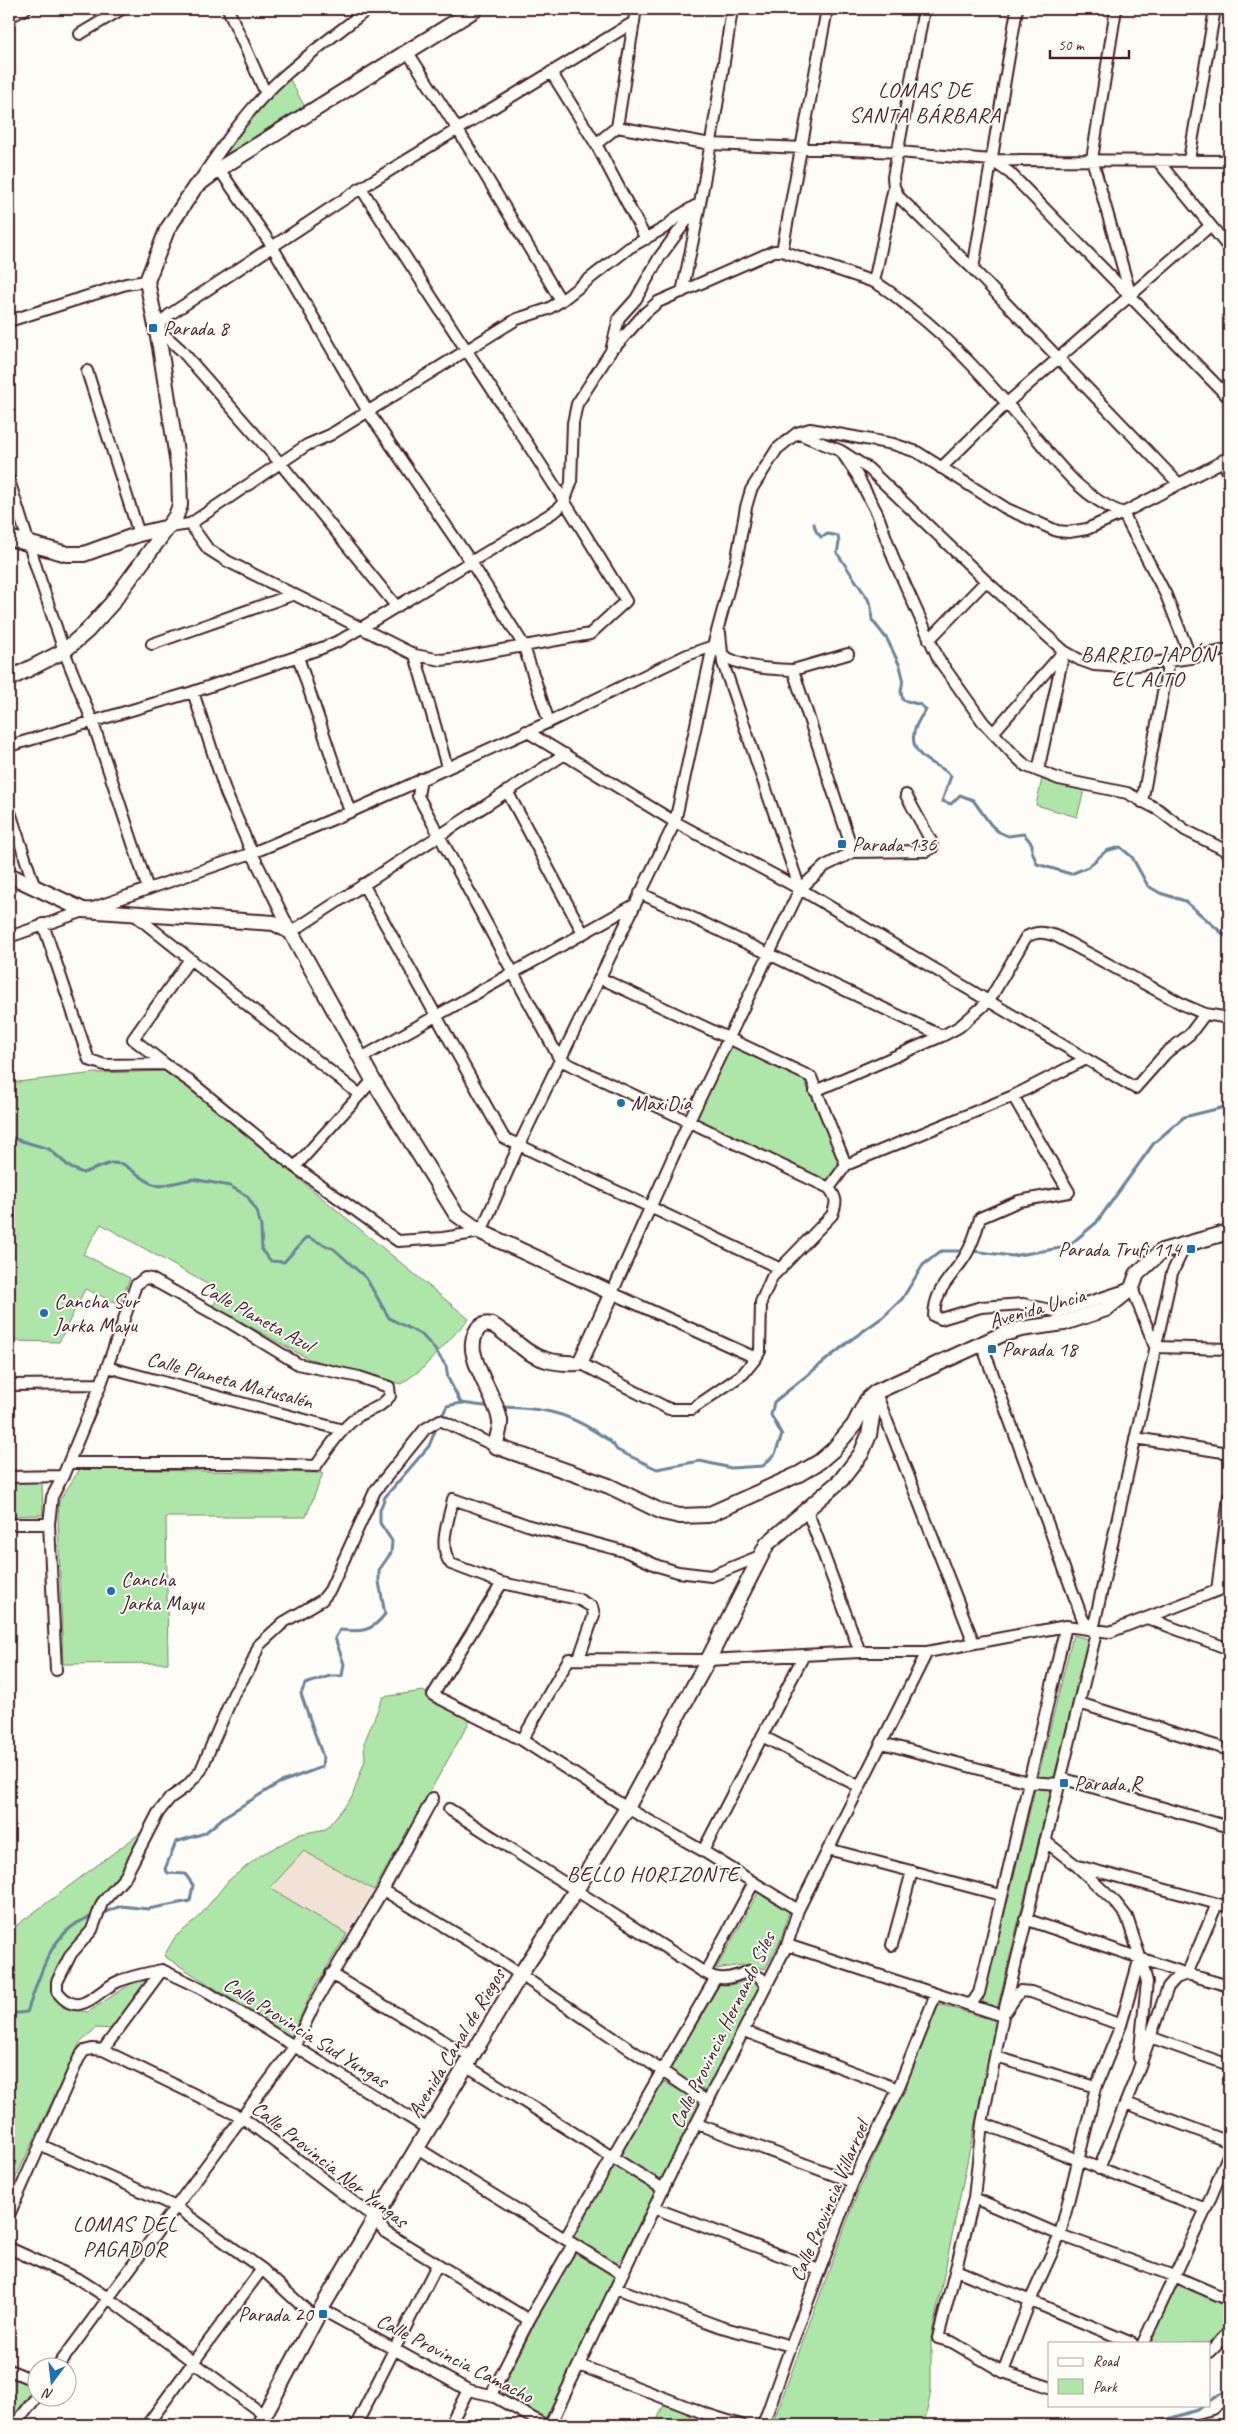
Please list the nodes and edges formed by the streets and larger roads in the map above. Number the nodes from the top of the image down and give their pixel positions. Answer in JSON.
{"nodes":[{"id":1,"x":25,"y":9,"type":"edge"},
{"id":2,"x":122,"y":9,"type":"edge"},
{"id":3,"x":228,"y":9,"type":"edge"},
{"id":4,"x":368,"y":9,"type":"edge"},
{"id":5,"x":476,"y":9,"type":"edge"},
{"id":6,"x":636,"y":9,"type":"edge"},
{"id":7,"x":732,"y":9,"type":"edge"},
{"id":8,"x":826,"y":9,"type":"edge"},
{"id":9,"x":924,"y":9,"type":"edge"},
{"id":10,"x":1017,"y":9,"type":"edge"},
{"id":11,"x":1116,"y":9,"type":"edge"},
{"id":12,"x":1215,"y":9,"type":"edge"},
{"id":13,"x":9,"y":16,"type":"edge"},
{"id":14,"x":634,"y":22,"type":"junction"},
{"id":15,"x":80,"y":34,"type":"dead end"},
{"id":16,"x":407,"y":51,"type":"junction"},
{"id":17,"x":551,"y":72,"type":"junction"},
{"id":18,"x":266,"y":94,"type":"junction"},
{"id":19,"x":617,"y":127,"type":"junction"},
{"id":20,"x":458,"y":130,"type":"junction"},
{"id":21,"x":596,"y":144,"type":"junction"},
{"id":22,"x":711,"y":144,"type":"junction"},
{"id":23,"x":802,"y":148,"type":"junction"},
{"id":24,"x":898,"y":152,"type":"junction"},
{"id":25,"x":1092,"y":159,"type":"junction"},
{"id":26,"x":991,"y":160,"type":"junction"},
{"id":27,"x":1157,"y":160,"type":"junction"},
{"id":28,"x":1189,"y":160,"type":"junction"},
{"id":29,"x":1229,"y":161,"type":"edge"},
{"id":30,"x":219,"y":169,"type":"junction"},
{"id":31,"x":195,"y":187,"type":"junction"},
{"id":32,"x":894,"y":187,"type":"junction"},
{"id":33,"x":361,"y":188,"type":"junction"},
{"id":34,"x":698,"y":204,"type":"junction"},
{"id":35,"x":1210,"y":226,"type":"junction"},
{"id":36,"x":646,"y":239,"type":"junction"},
{"id":37,"x":272,"y":246,"type":"junction"},
{"id":38,"x":1229,"y":248,"type":"edge"},
{"id":39,"x":782,"y":251,"type":"junction"},
{"id":40,"x":973,"y":269,"type":"junction"},
{"id":41,"x":147,"y":281,"type":"junction"},
{"id":42,"x":874,"y":282,"type":"junction"},
{"id":43,"x":682,"y":292,"type":"junction"},
{"id":44,"x":1131,"y":295,"type":"junction"},
{"id":45,"x":562,"y":301,"type":"junction"},
{"id":46,"x":9,"y":321,"type":"edge"},
{"id":47,"x":617,"y":324,"type":"junction"},
{"id":48,"x":157,"y":328,"type":"junction"},
{"id":49,"x":628,"y":331,"type":"junction"},
{"id":50,"x":465,"y":351,"type":"junction"},
{"id":51,"x":611,"y":351,"type":"junction"},
{"id":52,"x":1058,"y":359,"type":"junction"},
{"id":53,"x":88,"y":371,"type":"dead end"},
{"id":54,"x":1229,"y":398,"type":"edge"},
{"id":55,"x":1007,"y":403,"type":"junction"},
{"id":56,"x":367,"y":410,"type":"junction"},
{"id":57,"x":798,"y":433,"type":"junction"},
{"id":58,"x":841,"y":451,"type":"junction"},
{"id":59,"x":1226,"y":459,"type":"edge"},
{"id":60,"x":281,"y":464,"type":"junction"},
{"id":61,"x":941,"y":468,"type":"junction"},
{"id":62,"x":1229,"y":475,"type":"edge"},
{"id":63,"x":9,"y":480,"type":"edge"},
{"id":64,"x":1179,"y":484,"type":"junction"},
{"id":65,"x":565,"y":500,"type":"junction"},
{"id":66,"x":1123,"y":513,"type":"junction"},
{"id":67,"x":190,"y":524,"type":"junction"},
{"id":68,"x":169,"y":527,"type":"junction"},
{"id":69,"x":139,"y":534,"type":"junction"},
{"id":70,"x":9,"y":538,"type":"edge"},
{"id":71,"x":30,"y":545,"type":"junction"},
{"id":72,"x":471,"y":562,"type":"junction"},
{"id":73,"x":986,"y":581,"type":"junction"},
{"id":74,"x":292,"y":595,"type":"junction"},
{"id":75,"x":397,"y":607,"type":"junction"},
{"id":76,"x":360,"y":629,"type":"junction"},
{"id":77,"x":929,"y":640,"type":"junction"},
{"id":78,"x":152,"y":644,"type":"dead end"},
{"id":79,"x":524,"y":644,"type":"junction"},
{"id":80,"x":1229,"y":649,"type":"edge"},
{"id":81,"x":717,"y":650,"type":"junction"},
{"id":82,"x":64,"y":651,"type":"junction"},
{"id":83,"x":1064,"y":651,"type":"junction"},
{"id":84,"x":848,"y":654,"type":"dead end"},
{"id":85,"x":415,"y":655,"type":"junction"},
{"id":86,"x":298,"y":657,"type":"junction"},
{"id":87,"x":1191,"y":658,"type":"junction"},
{"id":88,"x":1169,"y":661,"type":"junction"},
{"id":89,"x":793,"y":670,"type":"junction"},
{"id":90,"x":9,"y":679,"type":"edge"},
{"id":91,"x":193,"y":692,"type":"junction"},
{"id":92,"x":548,"y":722,"type":"junction"},
{"id":93,"x":93,"y":723,"type":"junction"},
{"id":94,"x":526,"y":731,"type":"junction"},
{"id":95,"x":994,"y":733,"type":"junction"},
{"id":96,"x":9,"y":746,"type":"edge"},
{"id":97,"x":565,"y":754,"type":"junction"},
{"id":98,"x":447,"y":767,"type":"junction"},
{"id":99,"x":1038,"y":771,"type":"junction"},
{"id":100,"x":421,"y":779,"type":"junction"},
{"id":101,"x":506,"y":791,"type":"junction"},
{"id":102,"x":906,"y":795,"type":"dead end"},
{"id":103,"x":1142,"y":802,"type":"junction"},
{"id":104,"x":9,"y":809,"type":"edge"},
{"id":105,"x":350,"y":812,"type":"junction"},
{"id":106,"x":675,"y":822,"type":"junction"},
{"id":107,"x":438,"y":837,"type":"junction"},
{"id":108,"x":853,"y":852,"type":"junction"},
{"id":109,"x":1229,"y":852,"type":"edge"},
{"id":110,"x":252,"y":853,"type":"junction"},
{"id":111,"x":9,"y":875,"type":"edge"},
{"id":112,"x":363,"y":884,"type":"junction"},
{"id":113,"x":35,"y":888,"type":"junction"},
{"id":114,"x":148,"y":889,"type":"junction"},
{"id":115,"x":800,"y":889,"type":"junction"},
{"id":116,"x":640,"y":893,"type":"junction"},
{"id":117,"x":634,"y":905,"type":"junction"},
{"id":118,"x":84,"y":910,"type":"junction"},
{"id":119,"x":135,"y":915,"type":"junction"},
{"id":120,"x":43,"y":924,"type":"junction"},
{"id":121,"x":291,"y":932,"type":"junction"},
{"id":122,"x":583,"y":933,"type":"junction"},
{"id":123,"x":9,"y":937,"type":"edge"},
{"id":124,"x":770,"y":955,"type":"junction"},
{"id":125,"x":190,"y":959,"type":"junction"},
{"id":126,"x":512,"y":973,"type":"junction"},
{"id":127,"x":600,"y":978,"type":"junction"},
{"id":128,"x":989,"y":1001,"type":"junction"},
{"id":129,"x":1206,"y":1014,"type":"junction"},
{"id":130,"x":435,"y":1016,"type":"junction"},
{"id":131,"x":1229,"y":1018,"type":"edge"},
{"id":132,"x":942,"y":1036,"type":"junction"},
{"id":133,"x":728,"y":1038,"type":"junction"},
{"id":134,"x":361,"y":1058,"type":"junction"},
{"id":135,"x":1086,"y":1059,"type":"junction"},
{"id":136,"x":560,"y":1060,"type":"junction"},
{"id":137,"x":165,"y":1064,"type":"junction"},
{"id":138,"x":373,"y":1080,"type":"junction"},
{"id":139,"x":815,"y":1090,"type":"junction"},
{"id":140,"x":360,"y":1095,"type":"junction"},
{"id":141,"x":1012,"y":1096,"type":"junction"},
{"id":142,"x":689,"y":1122,"type":"junction"},
{"id":143,"x":519,"y":1145,"type":"junction"},
{"id":144,"x":846,"y":1165,"type":"junction"},
{"id":145,"x":295,"y":1167,"type":"junction"},
{"id":146,"x":829,"y":1188,"type":"junction"},
{"id":147,"x":650,"y":1208,"type":"junction"},
{"id":148,"x":481,"y":1232,"type":"junction"},
{"id":149,"x":1229,"y":1232,"type":"edge"},
{"id":150,"x":1187,"y":1242,"type":"junction"},
{"id":151,"x":781,"y":1269,"type":"junction"},
{"id":152,"x":1132,"y":1288,"type":"junction"},
{"id":153,"x":612,"y":1293,"type":"junction"},
{"id":154,"x":982,"y":1345,"type":"junction"},
{"id":155,"x":1155,"y":1347,"type":"junction"},
{"id":156,"x":1229,"y":1349,"type":"edge"},
{"id":157,"x":756,"y":1358,"type":"junction"},
{"id":158,"x":580,"y":1363,"type":"junction"},
{"id":159,"x":108,"y":1367,"type":"junction"},
{"id":160,"x":101,"y":1384,"type":"junction"},
{"id":161,"x":9,"y":1385,"type":"edge"},
{"id":162,"x":876,"y":1392,"type":"junction"},
{"id":163,"x":343,"y":1430,"type":"junction"},
{"id":164,"x":1135,"y":1438,"type":"junction"},
{"id":165,"x":495,"y":1446,"type":"junction"},
{"id":166,"x":1229,"y":1453,"type":"edge"},
{"id":167,"x":69,"y":1462,"type":"junction"},
{"id":168,"x":63,"y":1476,"type":"junction"},
{"id":169,"x":9,"y":1477,"type":"edge"},
{"id":170,"x":1229,"y":1497,"type":"edge"},
{"id":171,"x":807,"y":1510,"type":"junction"},
{"id":172,"x":9,"y":1524,"type":"edge"},
{"id":173,"x":49,"y":1524,"type":"junction"},
{"id":174,"x":760,"y":1556,"type":"junction"},
{"id":175,"x":502,"y":1583,"type":"junction"},
{"id":176,"x":1229,"y":1586,"type":"edge"},
{"id":177,"x":1217,"y":1591,"type":"junction"},
{"id":178,"x":1147,"y":1618,"type":"junction"},
{"id":179,"x":1066,"y":1626,"type":"junction"},
{"id":180,"x":1094,"y":1633,"type":"junction"},
{"id":181,"x":974,"y":1643,"type":"junction"},
{"id":182,"x":1229,"y":1649,"type":"edge"},
{"id":183,"x":860,"y":1652,"type":"junction"},
{"id":184,"x":927,"y":1652,"type":"junction"},
{"id":185,"x":804,"y":1655,"type":"junction"},
{"id":186,"x":579,"y":1658,"type":"junction"},
{"id":187,"x":708,"y":1660,"type":"junction"},
{"id":188,"x":56,"y":1670,"type":"dead end"},
{"id":189,"x":1079,"y":1702,"type":"junction"},
{"id":190,"x":762,"y":1736,"type":"junction"},
{"id":191,"x":522,"y":1740,"type":"junction"},
{"id":192,"x":882,"y":1743,"type":"junction"},
{"id":193,"x":1229,"y":1750,"type":"edge"},
{"id":194,"x":1060,"y":1781,"type":"junction"},
{"id":195,"x":1028,"y":1782,"type":"junction"},
{"id":196,"x":860,"y":1787,"type":"junction"},
{"id":197,"x":432,"y":1798,"type":"dead end"},
{"id":198,"x":627,"y":1808,"type":"junction"},
{"id":199,"x":449,"y":1809,"type":"dead end"},
{"id":200,"x":1229,"y":1827,"type":"edge"},
{"id":201,"x":1045,"y":1841,"type":"junction"},
{"id":202,"x":828,"y":1849,"type":"junction"},
{"id":203,"x":703,"y":1851,"type":"junction"},
{"id":204,"x":1077,"y":1866,"type":"junction"},
{"id":205,"x":912,"y":1871,"type":"junction"},
{"id":206,"x":753,"y":1884,"type":"junction"},
{"id":207,"x":383,"y":1890,"type":"junction"},
{"id":208,"x":576,"y":1890,"type":"junction"},
{"id":209,"x":1001,"y":1895,"type":"junction"},
{"id":210,"x":1217,"y":1904,"type":"junction"},
{"id":211,"x":1229,"y":1907,"type":"edge"},
{"id":212,"x":798,"y":1910,"type":"junction"},
{"id":213,"x":1025,"y":1919,"type":"junction"},
{"id":214,"x":787,"y":1945,"type":"junction"},
{"id":215,"x":892,"y":1945,"type":"dead end"},
{"id":216,"x":1140,"y":1957,"type":"junction"},
{"id":217,"x":162,"y":1970,"type":"junction"},
{"id":218,"x":705,"y":1973,"type":"junction"},
{"id":219,"x":331,"y":1974,"type":"junction"},
{"id":220,"x":520,"y":1974,"type":"junction"},
{"id":221,"x":1187,"y":1974,"type":"junction"},
{"id":222,"x":715,"y":1979,"type":"junction"},
{"id":223,"x":765,"y":1986,"type":"junction"},
{"id":224,"x":1229,"y":1986,"type":"edge"},
{"id":225,"x":936,"y":1994,"type":"junction"},
{"id":226,"x":966,"y":2004,"type":"junction"},
{"id":227,"x":1003,"y":2016,"type":"junction"},
{"id":228,"x":1121,"y":2025,"type":"junction"},
{"id":229,"x":744,"y":2032,"type":"junction"},
{"id":230,"x":1150,"y":2036,"type":"junction"},
{"id":231,"x":294,"y":2047,"type":"junction"},
{"id":232,"x":103,"y":2050,"type":"junction"},
{"id":233,"x":996,"y":2057,"type":"junction"},
{"id":234,"x":469,"y":2062,"type":"junction"},
{"id":235,"x":1229,"y":2065,"type":"edge"},
{"id":236,"x":661,"y":2072,"type":"junction"},
{"id":237,"x":1137,"y":2074,"type":"junction"},
{"id":238,"x":1096,"y":2087,"type":"junction"},
{"id":239,"x":898,"y":2089,"type":"junction"},
{"id":240,"x":708,"y":2102,"type":"junction"},
{"id":241,"x":1126,"y":2103,"type":"junction"},
{"id":242,"x":243,"y":2118,"type":"junction"},
{"id":243,"x":982,"y":2123,"type":"junction"},
{"id":244,"x":697,"y":2124,"type":"junction"},
{"id":245,"x":428,"y":2129,"type":"junction"},
{"id":246,"x":1229,"y":2142,"type":"edge"},
{"id":247,"x":41,"y":2145,"type":"junction"},
{"id":248,"x":417,"y":2148,"type":"junction"},
{"id":249,"x":1229,"y":2153,"type":"edge"},
{"id":250,"x":612,"y":2158,"type":"junction"},
{"id":251,"x":1077,"y":2160,"type":"junction"},
{"id":252,"x":1099,"y":2168,"type":"junction"},
{"id":253,"x":853,"y":2182,"type":"junction"},
{"id":254,"x":663,"y":2189,"type":"junction"},
{"id":255,"x":974,"y":2198,"type":"junction"},
{"id":256,"x":176,"y":2207,"type":"junction"},
{"id":257,"x":654,"y":2208,"type":"junction"},
{"id":258,"x":1206,"y":2209,"type":"junction"},
{"id":259,"x":9,"y":2215,"type":"edge"},
{"id":260,"x":376,"y":2219,"type":"junction"},
{"id":261,"x":1060,"y":2235,"type":"junction"},
{"id":262,"x":569,"y":2241,"type":"junction"},
{"id":263,"x":9,"y":2248,"type":"edge"},
{"id":264,"x":437,"y":2265,"type":"junction"},
{"id":265,"x":262,"y":2269,"type":"junction"},
{"id":266,"x":820,"y":2270,"type":"junction"},
{"id":267,"x":956,"y":2270,"type":"junction"},
{"id":268,"x":622,"y":2274,"type":"junction"},
{"id":269,"x":1174,"y":2276,"type":"junction"},
{"id":270,"x":616,"y":2288,"type":"junction"},
{"id":271,"x":108,"y":2298,"type":"junction"},
{"id":272,"x":1229,"y":2300,"type":"edge"},
{"id":273,"x":1030,"y":2301,"type":"junction"},
{"id":274,"x":319,"y":2314,"type":"junction"},
{"id":275,"x":528,"y":2320,"type":"junction"},
{"id":276,"x":1229,"y":2332,"type":"edge"},
{"id":277,"x":1130,"y":2342,"type":"edge"},
{"id":278,"x":1143,"y":2342,"type":"edge"},
{"id":279,"x":791,"y":2346,"type":"junction"},
{"id":280,"x":394,"y":2349,"type":"junction"},
{"id":281,"x":1210,"y":2351,"type":"edge"},
{"id":282,"x":65,"y":2356,"type":"edge"},
{"id":283,"x":192,"y":2361,"type":"junction"},
{"id":284,"x":579,"y":2365,"type":"junction"},
{"id":285,"x":9,"y":2370,"type":"edge"},
{"id":286,"x":1003,"y":2372,"type":"junction"},
{"id":287,"x":28,"y":2378,"type":"edge"},
{"id":288,"x":1048,"y":2387,"type":"edge"},
{"id":289,"x":468,"y":2390,"type":"junction"},
{"id":290,"x":491,"y":2395,"type":"junction"},
{"id":291,"x":30,"y":2406,"type":"edge"},
{"id":292,"x":1229,"y":2412,"type":"edge"},
{"id":293,"x":261,"y":2420,"type":"edge"},
{"id":294,"x":1218,"y":2422,"type":"edge"},
{"id":295,"x":15,"y":2425,"type":"edge"},
{"id":296,"x":147,"y":2425,"type":"edge"},
{"id":297,"x":356,"y":2425,"type":"edge"},
{"id":298,"x":450,"y":2425,"type":"edge"},
{"id":299,"x":545,"y":2425,"type":"edge"},
{"id":300,"x":550,"y":2425,"type":"edge"},
{"id":301,"x":742,"y":2425,"type":"edge"},
{"id":302,"x":763,"y":2425,"type":"edge"},
{"id":303,"x":1199,"y":2425,"type":"edge"}],
"edges":[{"from":1,"to":13,"type":"street"},
{"from":2,"to":15,"type":"street"},
{"from":3,"to":18,"type":"street"},
{"from":4,"to":18,"type":"street"},
{"from":5,"to":16,"type":"street"},
{"from":6,"to":14,"type":"street"},
{"from":7,"to":22,"type":"street"},
{"from":8,"to":23,"type":"street"},
{"from":9,"to":24,"type":"street"},
{"from":10,"to":26,"type":"street"},
{"from":11,"to":25,"type":"street"},
{"from":12,"to":28,"type":"street"},
{"from":14,"to":17,"type":"street"},
{"from":14,"to":19,"type":"street"},
{"from":16,"to":20,"type":"street"},
{"from":16,"to":30,"type":"street"},
{"from":17,"to":20,"type":"street"},
{"from":17,"to":21,"type":"street"},
{"from":18,"to":31,"type":"street"},
{"from":19,"to":21,"type":"street"},
{"from":19,"to":22,"type":"street"},
{"from":20,"to":33,"type":"street"},
{"from":20,"to":45,"type":"street"},
{"from":21,"to":36,"type":"street"},
{"from":22,"to":23,"type":"street"},
{"from":22,"to":34,"type":"street"},
{"from":23,"to":24,"type":"street"},
{"from":23,"to":39,"type":"street"},
{"from":24,"to":26,"type":"street"},
{"from":24,"to":32,"type":"street"},
{"from":25,"to":26,"type":"street"},
{"from":25,"to":27,"type":"street"},
{"from":25,"to":44,"type":"street"},
{"from":26,"to":40,"type":"street"},
{"from":26,"to":44,"type":"street"},
{"from":27,"to":28,"type":"street"},
{"from":27,"to":35,"type":"street"},
{"from":28,"to":29,"type":"street"},
{"from":30,"to":31,"type":"street"},
{"from":30,"to":37,"type":"street"},
{"from":31,"to":41,"type":"street"},
{"from":32,"to":40,"type":"street"},
{"from":32,"to":42,"type":"street"},
{"from":33,"to":37,"type":"street"},
{"from":33,"to":50,"type":"street"},
{"from":34,"to":36,"type":"street"},
{"from":34,"to":43,"type":"street"},
{"from":34,"to":47,"type":"street"},
{"from":35,"to":38,"type":"street"},
{"from":35,"to":44,"type":"street"},
{"from":36,"to":45,"type":"street"},
{"from":37,"to":48,"type":"street"},
{"from":37,"to":56,"type":"street"},
{"from":39,"to":42,"type":"street"},
{"from":39,"to":43,"type":"street"},
{"from":40,"to":52,"type":"street"},
{"from":41,"to":46,"type":"street"},
{"from":41,"to":48,"type":"street"},
{"from":42,"to":55,"type":"street"},
{"from":43,"to":49,"type":"street"},
{"from":44,"to":52,"type":"street"},
{"from":44,"to":54,"type":"street"},
{"from":45,"to":50,"type":"street"},
{"from":47,"to":49,"type":"street"},
{"from":47,"to":51,"type":"street"},
{"from":48,"to":60,"type":"street"},
{"from":48,"to":68,"type":"street"},
{"from":49,"to":51,"type":"street"},
{"from":50,"to":56,"type":"street"},
{"from":50,"to":65,"type":"street"},
{"from":51,"to":65,"type":"street"},
{"from":52,"to":55,"type":"street"},
{"from":52,"to":64,"type":"street"},
{"from":53,"to":69,"type":"street"},
{"from":55,"to":61,"type":"street"},
{"from":55,"to":66,"type":"street"},
{"from":56,"to":60,"type":"street"},
{"from":56,"to":72,"type":"street"},
{"from":57,"to":58,"type":"street"},
{"from":57,"to":61,"type":"street"},
{"from":57,"to":81,"type":"street"},
{"from":58,"to":73,"type":"street"},
{"from":58,"to":77,"type":"street"},
{"from":59,"to":62,"type":"street"},
{"from":59,"to":64,"type":"street"},
{"from":60,"to":67,"type":"street"},
{"from":60,"to":75,"type":"street"},
{"from":61,"to":66,"type":"street"},
{"from":63,"to":71,"type":"street"},
{"from":64,"to":66,"type":"street"},
{"from":65,"to":72,"type":"street"},
{"from":65,"to":79,"type":"street"},
{"from":66,"to":87,"type":"street"},
{"from":67,"to":68,"type":"street"},
{"from":67,"to":74,"type":"street"},
{"from":68,"to":69,"type":"street"},
{"from":68,"to":82,"type":"street"},
{"from":69,"to":71,"type":"street"},
{"from":70,"to":71,"type":"street"},
{"from":71,"to":82,"type":"street"},
{"from":72,"to":75,"type":"street"},
{"from":72,"to":79,"type":"street"},
{"from":73,"to":77,"type":"street"},
{"from":73,"to":83,"type":"street"},
{"from":74,"to":76,"type":"street"},
{"from":74,"to":78,"type":"street"},
{"from":75,"to":76,"type":"street"},
{"from":76,"to":85,"type":"street"},
{"from":76,"to":86,"type":"street"},
{"from":77,"to":95,"type":"street"},
{"from":79,"to":85,"type":"street"},
{"from":79,"to":92,"type":"street"},
{"from":80,"to":87,"type":"street"},
{"from":81,"to":89,"type":"street"},
{"from":81,"to":92,"type":"street"},
{"from":81,"to":106,"type":"street"},
{"from":81,"to":115,"type":"street"},
{"from":82,"to":90,"type":"street"},
{"from":82,"to":93,"type":"street"},
{"from":83,"to":88,"type":"street"},
{"from":83,"to":95,"type":"street"},
{"from":83,"to":99,"type":"street"},
{"from":84,"to":89,"type":"street"},
{"from":85,"to":98,"type":"street"},
{"from":86,"to":91,"type":"street"},
{"from":86,"to":105,"type":"street"},
{"from":87,"to":88,"type":"street"},
{"from":88,"to":103,"type":"street"},
{"from":89,"to":108,"type":"street"},
{"from":91,"to":93,"type":"street"},
{"from":91,"to":110,"type":"street"},
{"from":92,"to":94,"type":"street"},
{"from":93,"to":96,"type":"street"},
{"from":93,"to":114,"type":"street"},
{"from":94,"to":97,"type":"street"},
{"from":94,"to":98,"type":"street"},
{"from":95,"to":99,"type":"street"},
{"from":97,"to":101,"type":"street"},
{"from":97,"to":106,"type":"street"},
{"from":98,"to":100,"type":"street"},
{"from":99,"to":103,"type":"street"},
{"from":100,"to":105,"type":"street"},
{"from":100,"to":107,"type":"street"},
{"from":101,"to":107,"type":"street"},
{"from":101,"to":122,"type":"street"},
{"from":102,"to":108,"type":"street"},
{"from":103,"to":109,"type":"street"},
{"from":104,"to":113,"type":"street"},
{"from":105,"to":110,"type":"street"},
{"from":106,"to":115,"type":"street"},
{"from":106,"to":116,"type":"street"},
{"from":107,"to":112,"type":"street"},
{"from":107,"to":126,"type":"street"},
{"from":108,"to":115,"type":"street"},
{"from":110,"to":114,"type":"street"},
{"from":110,"to":121,"type":"street"},
{"from":111,"to":113,"type":"street"},
{"from":112,"to":121,"type":"street"},
{"from":112,"to":130,"type":"street"},
{"from":113,"to":118,"type":"street"},
{"from":114,"to":118,"type":"street"},
{"from":115,"to":124,"type":"street"},
{"from":115,"to":128,"type":"street"},
{"from":116,"to":117,"type":"street"},
{"from":116,"to":124,"type":"street"},
{"from":117,"to":122,"type":"street"},
{"from":117,"to":127,"type":"street"},
{"from":118,"to":119,"type":"street"},
{"from":118,"to":120,"type":"street"},
{"from":119,"to":121,"type":"street"},
{"from":119,"to":125,"type":"street"},
{"from":120,"to":123,"type":"street"},
{"from":120,"to":137,"type":"street"},
{"from":121,"to":134,"type":"street"},
{"from":122,"to":126,"type":"street"},
{"from":124,"to":132,"type":"street"},
{"from":124,"to":133,"type":"street"},
{"from":125,"to":137,"type":"street"},
{"from":125,"to":140,"type":"street"},
{"from":126,"to":130,"type":"street"},
{"from":126,"to":136,"type":"street"},
{"from":127,"to":133,"type":"street"},
{"from":127,"to":136,"type":"street"},
{"from":128,"to":129,"type":"street"},
{"from":128,"to":132,"type":"street"},
{"from":128,"to":135,"type":"street"},
{"from":129,"to":131,"type":"street"},
{"from":129,"to":135,"type":"street"},
{"from":130,"to":134,"type":"street"},
{"from":130,"to":143,"type":"street"},
{"from":132,"to":139,"type":"street"},
{"from":133,"to":139,"type":"street"},
{"from":133,"to":142,"type":"street"},
{"from":134,"to":138,"type":"street"},
{"from":135,"to":141,"type":"street"},
{"from":136,"to":142,"type":"street"},
{"from":136,"to":143,"type":"street"},
{"from":137,"to":145,"type":"street"},
{"from":138,"to":140,"type":"street"},
{"from":138,"to":148,"type":"street"},
{"from":139,"to":144,"type":"street"},
{"from":140,"to":145,"type":"street"},
{"from":141,"to":144,"type":"street"},
{"from":141,"to":152,"type":"street"},
{"from":142,"to":146,"type":"street"},
{"from":142,"to":147,"type":"street"},
{"from":143,"to":147,"type":"street"},
{"from":143,"to":148,"type":"street"},
{"from":144,"to":146,"type":"street"},
{"from":145,"to":148,"type":"street"},
{"from":146,"to":151,"type":"street"},
{"from":147,"to":151,"type":"street"},
{"from":147,"to":153,"type":"street"},
{"from":148,"to":153,"type":"street"},
{"from":149,"to":150,"type":"street","name":"Avenida Uncia"},
{"from":150,"to":152,"type":"street","name":"Avenida Uncia"},
{"from":150,"to":155,"type":"street"},
{"from":151,"to":157,"type":"street"},
{"from":152,"to":154,"type":"street","name":"Avenida Uncia"},
{"from":152,"to":155,"type":"street"},
{"from":153,"to":157,"type":"street"},
{"from":153,"to":158,"type":"street"},
{"from":154,"to":162,"type":"street","name":"Avenida Uncia"},
{"from":154,"to":180,"type":"street"},
{"from":155,"to":156,"type":"street"},
{"from":155,"to":164,"type":"street"},
{"from":157,"to":158,"type":"street"},
{"from":158,"to":165,"type":"street"},
{"from":159,"to":160,"type":"street"},
{"from":159,"to":163,"type":"street","name":"Calle Planeta Matusalén"},
{"from":159,"to":163,"type":"street","name":"Calle Planeta Azul"},
{"from":160,"to":161,"type":"street"},
{"from":160,"to":167,"type":"street"},
{"from":162,"to":165,"type":"street","name":"Avenida Uncia"},
{"from":162,"to":171,"type":"street","name":"Avenida Canal de Riegos"},
{"from":162,"to":181,"type":"street"},
{"from":163,"to":167,"type":"street"},
{"from":164,"to":166,"type":"street"},
{"from":164,"to":180,"type":"street"},
{"from":165,"to":217,"type":"street"},
{"from":167,"to":168,"type":"street"},
{"from":168,"to":169,"type":"street"},
{"from":168,"to":173,"type":"street"},
{"from":170,"to":177,"type":"street"},
{"from":171,"to":174,"type":"street","name":"Avenida Canal de Riegos"},
{"from":171,"to":183,"type":"street"},
{"from":172,"to":173,"type":"street"},
{"from":173,"to":188,"type":"street"},
{"from":174,"to":175,"type":"street"},
{"from":174,"to":187,"type":"street","name":"Avenida Canal de Riegos"},
{"from":175,"to":186,"type":"street"},
{"from":175,"to":191,"type":"street"},
{"from":176,"to":177,"type":"street"},
{"from":177,"to":178,"type":"street"},
{"from":178,"to":180,"type":"street"},
{"from":178,"to":182,"type":"street"},
{"from":179,"to":180,"type":"street"},
{"from":179,"to":181,"type":"street"},
{"from":179,"to":195,"type":"street"},
{"from":180,"to":189,"type":"street"},
{"from":181,"to":184,"type":"street"},
{"from":183,"to":184,"type":"street"},
{"from":183,"to":185,"type":"street"},
{"from":184,"to":192,"type":"street","name":"Calle Provincia Hernando Siles"},
{"from":185,"to":187,"type":"street"},
{"from":185,"to":190,"type":"street"},
{"from":186,"to":187,"type":"street"},
{"from":186,"to":191,"type":"street"},
{"from":187,"to":198,"type":"street","name":"Avenida Canal de Riegos"},
{"from":189,"to":193,"type":"street"},
{"from":189,"to":194,"type":"street"},
{"from":190,"to":196,"type":"street"},
{"from":190,"to":203,"type":"street"},
{"from":191,"to":198,"type":"street"},
{"from":192,"to":195,"type":"street"},
{"from":192,"to":196,"type":"street","name":"Calle Provincia Hernando Siles"},
{"from":194,"to":195,"type":"street"},
{"from":194,"to":200,"type":"street"},
{"from":194,"to":201,"type":"street"},
{"from":195,"to":209,"type":"street"},
{"from":196,"to":202,"type":"street","name":"Calle Provincia Hernando Siles"},
{"from":197,"to":207,"type":"street"},
{"from":198,"to":203,"type":"street"},
{"from":198,"to":208,"type":"street","name":"Avenida Canal de Riegos"},
{"from":199,"to":208,"type":"street"},
{"from":201,"to":204,"type":"street"},
{"from":201,"to":213,"type":"street"},
{"from":202,"to":205,"type":"street"},
{"from":202,"to":212,"type":"street","name":"Calle Provincia Hernando Siles"},
{"from":203,"to":206,"type":"street"},
{"from":204,"to":210,"type":"street"},
{"from":204,"to":216,"type":"street"},
{"from":205,"to":209,"type":"street"},
{"from":205,"to":215,"type":"street"},
{"from":206,"to":212,"type":"street"},
{"from":206,"to":218,"type":"street"},
{"from":207,"to":219,"type":"street"},
{"from":207,"to":220,"type":"street"},
{"from":208,"to":218,"type":"street"},
{"from":208,"to":220,"type":"street","name":"Avenida Canal de Riegos"},
{"from":209,"to":226,"type":"street"},
{"from":210,"to":211,"type":"street"},
{"from":210,"to":221,"type":"street"},
{"from":212,"to":214,"type":"street","name":"Calle Provincia Hernando Siles"},
{"from":213,"to":216,"type":"street"},
{"from":213,"to":227,"type":"street"},
{"from":214,"to":223,"type":"street","name":"Calle Provincia Hernando Siles"},
{"from":214,"to":225,"type":"street"},
{"from":216,"to":221,"type":"street"},
{"from":216,"to":228,"type":"street"},
{"from":216,"to":237,"type":"street"},
{"from":217,"to":231,"type":"street","name":"Calle Provincia Sud Yungas"},
{"from":217,"to":232,"type":"street"},
{"from":218,"to":222,"type":"street"},
{"from":219,"to":231,"type":"street"},
{"from":219,"to":234,"type":"street"},
{"from":220,"to":234,"type":"street","name":"Avenida Canal de Riegos"},
{"from":220,"to":236,"type":"street"},
{"from":221,"to":224,"type":"street"},
{"from":221,"to":230,"type":"street"},
{"from":222,"to":223,"type":"street"},
{"from":222,"to":236,"type":"street"},
{"from":223,"to":229,"type":"street","name":"Calle Provincia Hernando Siles"},
{"from":225,"to":226,"type":"street"},
{"from":225,"to":239,"type":"street","name":"Calle Provincia Villarroel"},
{"from":226,"to":227,"type":"street"},
{"from":227,"to":228,"type":"street"},
{"from":227,"to":233,"type":"street"},
{"from":228,"to":238,"type":"street"},
{"from":229,"to":239,"type":"street"},
{"from":229,"to":240,"type":"street","name":"Calle Provincia Hernando Siles"},
{"from":230,"to":235,"type":"street"},
{"from":230,"to":237,"type":"street"},
{"from":231,"to":242,"type":"street"},
{"from":231,"to":245,"type":"street","name":"Calle Provincia Sud Yungas"},
{"from":232,"to":242,"type":"street","name":"Calle Provincia Nor Yungas"},
{"from":232,"to":247,"type":"street"},
{"from":233,"to":238,"type":"street"},
{"from":233,"to":243,"type":"street"},
{"from":234,"to":245,"type":"street","name":"Avenida Canal de Riegos"},
{"from":234,"to":250,"type":"street"},
{"from":236,"to":240,"type":"street"},
{"from":236,"to":250,"type":"street"},
{"from":237,"to":241,"type":"street"},
{"from":238,"to":251,"type":"street"},
{"from":239,"to":253,"type":"street","name":"Calle Provincia Villarroel"},
{"from":240,"to":244,"type":"street","name":"Calle Provincia Hernando Siles"},
{"from":241,"to":246,"type":"street"},
{"from":241,"to":252,"type":"street"},
{"from":242,"to":256,"type":"street"},
{"from":242,"to":260,"type":"street","name":"Calle Provincia Nor Yungas"},
{"from":243,"to":251,"type":"street"},
{"from":243,"to":255,"type":"street"},
{"from":244,"to":253,"type":"street"},
{"from":244,"to":254,"type":"street","name":"Calle Provincia Hernando Siles"},
{"from":245,"to":248,"type":"street","name":"Avenida Canal de Riegos"},
{"from":247,"to":256,"type":"street","name":"Calle Provincia Camacho"},
{"from":247,"to":259,"type":"street"},
{"from":248,"to":260,"type":"street","name":"Avenida Canal de Riegos"},
{"from":248,"to":262,"type":"street"},
{"from":249,"to":258,"type":"street"},
{"from":250,"to":254,"type":"street"},
{"from":250,"to":262,"type":"street"},
{"from":251,"to":252,"type":"street"},
{"from":251,"to":261,"type":"street"},
{"from":252,"to":258,"type":"street"},
{"from":253,"to":266,"type":"street","name":"Calle Provincia Villarroel"},
{"from":254,"to":257,"type":"street","name":"Calle Provincia Hernando Siles"},
{"from":255,"to":261,"type":"street"},
{"from":255,"to":267,"type":"street"},
{"from":256,"to":265,"type":"street","name":"Calle Provincia Camacho"},
{"from":256,"to":271,"type":"street"},
{"from":257,"to":266,"type":"street"},
{"from":257,"to":268,"type":"street","name":"Calle Provincia Hernando Siles"},
{"from":258,"to":269,"type":"street"},
{"from":260,"to":264,"type":"street","name":"Calle Provincia Nor Yungas"},
{"from":260,"to":274,"type":"street","name":"Avenida Canal de Riegos"},
{"from":261,"to":269,"type":"street"},
{"from":261,"to":273,"type":"street"},
{"from":262,"to":268,"type":"street"},
{"from":262,"to":275,"type":"street"},
{"from":263,"to":271,"type":"street"},
{"from":264,"to":275,"type":"street","name":"Calle Provincia Nor Yungas"},
{"from":264,"to":280,"type":"street"},
{"from":265,"to":274,"type":"street","name":"Calle Provincia Camacho"},
{"from":265,"to":283,"type":"street"},
{"from":266,"to":279,"type":"street","name":"Calle Provincia Villarroel"},
{"from":267,"to":273,"type":"street"},
{"from":267,"to":286,"type":"street"},
{"from":268,"to":270,"type":"street","name":"Calle Provincia Hernando Siles"},
{"from":269,"to":272,"type":"street"},
{"from":269,"to":278,"type":"street"},
{"from":270,"to":279,"type":"street"},
{"from":270,"to":284,"type":"street","name":"Calle Provincia Hernando Siles"},
{"from":271,"to":282,"type":"street"},
{"from":271,"to":283,"type":"street"},
{"from":273,"to":277,"type":"street"},
{"from":273,"to":286,"type":"street"},
{"from":274,"to":280,"type":"street","name":"Calle Provincia Camacho"},
{"from":274,"to":293,"type":"street","name":"Avenida Canal de Riegos"},
{"from":275,"to":290,"type":"street"},
{"from":276,"to":281,"type":"street"},
{"from":279,"to":302,"type":"street","name":"Calle Provincia Villarroel"},
{"from":280,"to":289,"type":"street","name":"Calle Provincia Camacho"},
{"from":280,"to":297,"type":"street"},
{"from":283,"to":293,"type":"street"},
{"from":283,"to":296,"type":"street"},
{"from":284,"to":300,"type":"street","name":"Calle Provincia Hernando Siles"},
{"from":284,"to":301,"type":"street"},
{"from":285,"to":287,"type":"street"},
{"from":286,"to":288,"type":"street"},
{"from":289,"to":290,"type":"street","name":"Calle Provincia Camacho"},
{"from":289,"to":298,"type":"street"},
{"from":290,"to":299,"type":"street","name":"Calle Provincia Camacho"},
{"from":291,"to":295,"type":"street"},
{"from":292,"to":294,"type":"street"},
{"from":294,"to":303,"type":"street"}]}
